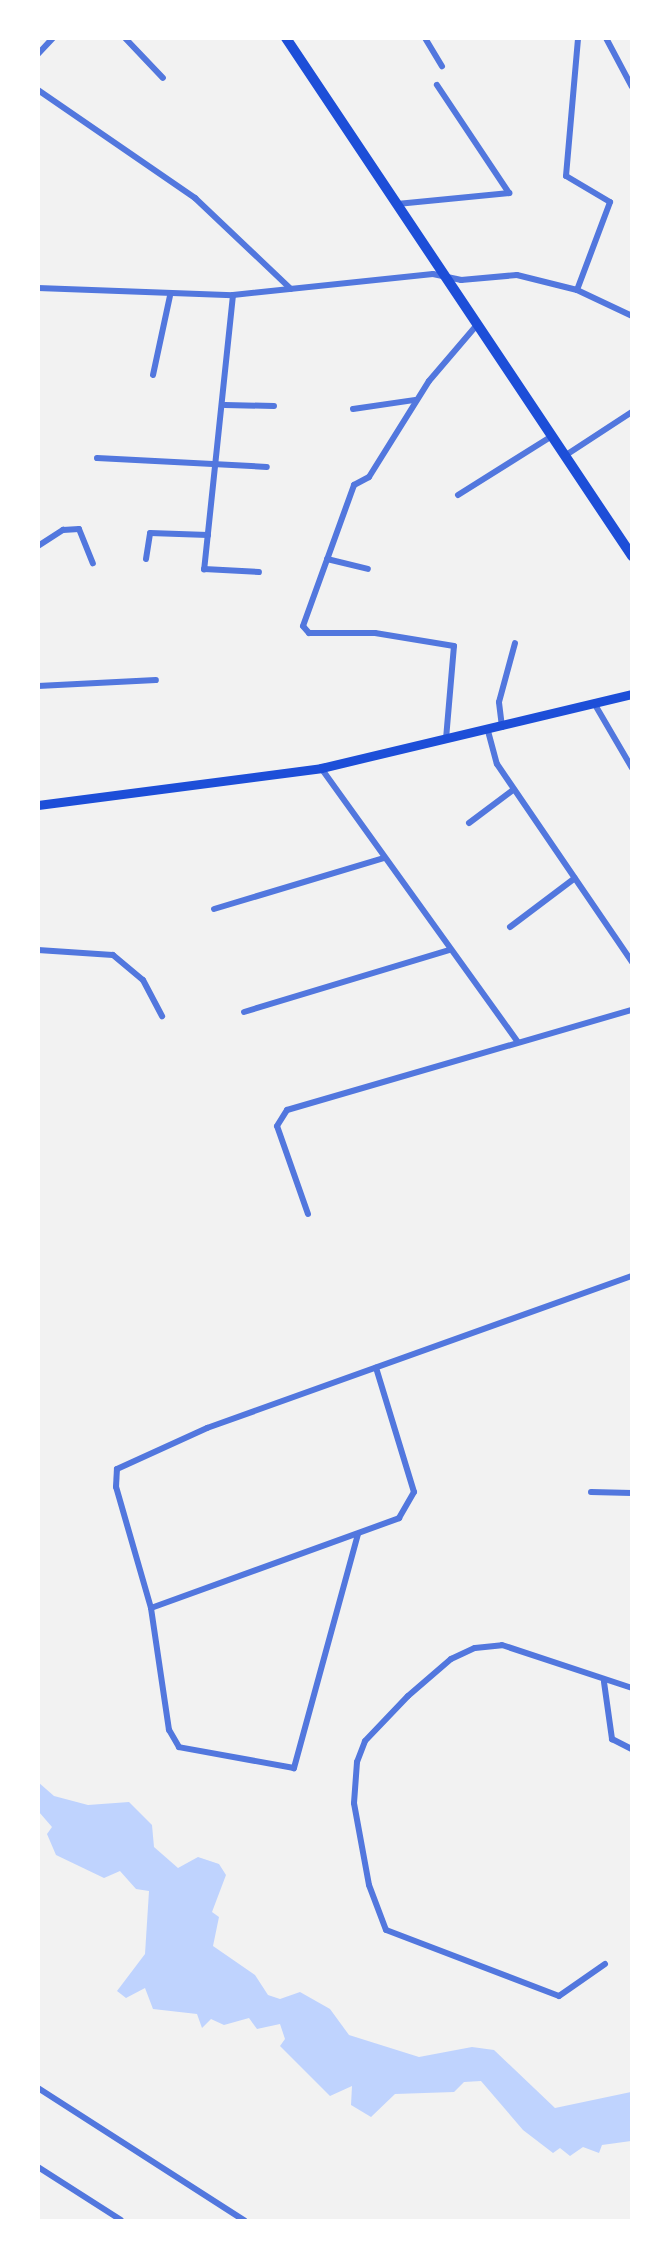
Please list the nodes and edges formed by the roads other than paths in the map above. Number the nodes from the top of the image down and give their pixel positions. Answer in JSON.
{"nodes":[{"id":1,"x":53,"y":38,"type":"edge"},
{"id":2,"x":125,"y":38,"type":"edge"},
{"id":3,"x":286,"y":38,"type":"edge"},
{"id":4,"x":425,"y":38,"type":"edge"},
{"id":5,"x":578,"y":38,"type":"edge"},
{"id":6,"x":606,"y":38,"type":"edge"},
{"id":7,"x":38,"y":54,"type":"edge"},
{"id":8,"x":442,"y":66,"type":"dead end"},
{"id":9,"x":163,"y":78,"type":"dead end"},
{"id":10,"x":437,"y":86,"type":"dead end"},
{"id":11,"x":632,"y":87,"type":"edge"},
{"id":12,"x":38,"y":90,"type":"edge"},
{"id":13,"x":395,"y":204,"type":"junction"},
{"id":14,"x":445,"y":278,"type":"junction"},
{"id":15,"x":38,"y":288,"type":"edge"},
{"id":16,"x":292,"y":289,"type":"junction"},
{"id":17,"x":577,"y":290,"type":"junction"},
{"id":18,"x":233,"y":295,"type":"junction"},
{"id":19,"x":170,"y":296,"type":"junction"},
{"id":20,"x":632,"y":316,"type":"edge"},
{"id":21,"x":476,"y":326,"type":"junction"},
{"id":22,"x":153,"y":375,"type":"dead end"},
{"id":23,"x":415,"y":400,"type":"junction"},
{"id":24,"x":225,"y":405,"type":"junction"},
{"id":25,"x":274,"y":406,"type":"dead end"},
{"id":26,"x":353,"y":409,"type":"dead end"},
{"id":27,"x":632,"y":412,"type":"edge"},
{"id":28,"x":552,"y":436,"type":"junction"},
{"id":29,"x":566,"y":455,"type":"junction"},
{"id":30,"x":97,"y":458,"type":"dead end"},
{"id":31,"x":214,"y":464,"type":"junction"},
{"id":32,"x":268,"y":467,"type":"dead end"},
{"id":33,"x":458,"y":495,"type":"dead end"},
{"id":34,"x":208,"y":535,"type":"junction"},
{"id":35,"x":38,"y":546,"type":"edge"},
{"id":36,"x":632,"y":556,"type":"edge"},
{"id":37,"x":146,"y":559,"type":"dead end"},
{"id":38,"x":327,"y":559,"type":"junction"},
{"id":39,"x":93,"y":563,"type":"dead end"},
{"id":40,"x":368,"y":569,"type":"dead end"},
{"id":41,"x":259,"y":572,"type":"dead end"},
{"id":42,"x":515,"y":643,"type":"dead end"},
{"id":43,"x":156,"y":680,"type":"dead end"},
{"id":44,"x":38,"y":686,"type":"edge"},
{"id":45,"x":632,"y":694,"type":"edge"},
{"id":46,"x":594,"y":703,"type":"junction"},
{"id":47,"x":502,"y":727,"type":"junction"},
{"id":48,"x":488,"y":731,"type":"junction"},
{"id":49,"x":446,"y":739,"type":"junction"},
{"id":50,"x":321,"y":768,"type":"junction"},
{"id":51,"x":632,"y":768,"type":"edge"},
{"id":52,"x":513,"y":790,"type":"junction"},
{"id":53,"x":38,"y":805,"type":"edge"},
{"id":54,"x":469,"y":823,"type":"dead end"},
{"id":55,"x":384,"y":858,"type":"junction"},
{"id":56,"x":575,"y":878,"type":"junction"},
{"id":57,"x":215,"y":909,"type":"dead end"},
{"id":58,"x":510,"y":927,"type":"dead end"},
{"id":59,"x":38,"y":950,"type":"edge"},
{"id":60,"x":449,"y":950,"type":"junction"},
{"id":61,"x":632,"y":962,"type":"edge"},
{"id":62,"x":632,"y":1010,"type":"edge"},
{"id":63,"x":244,"y":1012,"type":"dead end"},
{"id":64,"x":162,"y":1016,"type":"dead end"},
{"id":65,"x":519,"y":1042,"type":"junction"},
{"id":66,"x":307,"y":1214,"type":"dead end"},
{"id":67,"x":632,"y":1276,"type":"edge"},
{"id":68,"x":376,"y":1368,"type":"junction"},
{"id":69,"x":590,"y":1492,"type":"dead end"},
{"id":70,"x":632,"y":1493,"type":"edge"},
{"id":71,"x":358,"y":1534,"type":"junction"},
{"id":72,"x":151,"y":1608,"type":"junction"},
{"id":73,"x":604,"y":1682,"type":"junction"},
{"id":74,"x":632,"y":1688,"type":"edge"},
{"id":75,"x":632,"y":1749,"type":"edge"},
{"id":76,"x":605,"y":1964,"type":"dead end"},
{"id":77,"x":39,"y":2091,"type":"edge"},
{"id":78,"x":38,"y":2167,"type":"edge"},
{"id":79,"x":121,"y":2221,"type":"edge"},
{"id":80,"x":244,"y":2221,"type":"edge"}],
"edges":[{"from":1,"to":7,"type":"street"},
{"from":2,"to":9,"type":"street"},
{"from":3,"to":13,"type":"main road"},
{"from":4,"to":8,"type":"street"},
{"from":5,"to":17,"type":"street"},
{"from":6,"to":11,"type":"street"},
{"from":10,"to":13,"type":"street"},
{"from":12,"to":16,"type":"street"},
{"from":13,"to":14,"type":"main road"},
{"from":14,"to":16,"type":"street"},
{"from":14,"to":17,"type":"street"},
{"from":14,"to":21,"type":"main road"},
{"from":15,"to":19,"type":"street"},
{"from":16,"to":18,"type":"street"},
{"from":17,"to":20,"type":"street"},
{"from":18,"to":19,"type":"street"},
{"from":18,"to":24,"type":"street"},
{"from":19,"to":22,"type":"street"},
{"from":21,"to":23,"type":"street"},
{"from":21,"to":28,"type":"main road"},
{"from":23,"to":26,"type":"street"},
{"from":23,"to":38,"type":"street"},
{"from":24,"to":25,"type":"street"},
{"from":24,"to":31,"type":"street"},
{"from":27,"to":29,"type":"street"},
{"from":28,"to":29,"type":"main road"},
{"from":28,"to":33,"type":"street"},
{"from":29,"to":36,"type":"main road"},
{"from":30,"to":31,"type":"street"},
{"from":31,"to":32,"type":"street"},
{"from":31,"to":34,"type":"street"},
{"from":34,"to":37,"type":"street"},
{"from":34,"to":41,"type":"street"},
{"from":35,"to":39,"type":"street"},
{"from":38,"to":40,"type":"street"},
{"from":38,"to":49,"type":"street"},
{"from":42,"to":47,"type":"street"},
{"from":43,"to":44,"type":"street"},
{"from":45,"to":46,"type":"main road"},
{"from":46,"to":47,"type":"main road"},
{"from":46,"to":51,"type":"street"},
{"from":47,"to":48,"type":"main road"},
{"from":48,"to":49,"type":"main road"},
{"from":48,"to":52,"type":"street"},
{"from":49,"to":50,"type":"main road"},
{"from":50,"to":53,"type":"main road"},
{"from":50,"to":55,"type":"street"},
{"from":52,"to":54,"type":"street"},
{"from":52,"to":56,"type":"street"},
{"from":55,"to":57,"type":"street"},
{"from":55,"to":60,"type":"street"},
{"from":56,"to":58,"type":"street"},
{"from":56,"to":61,"type":"street"},
{"from":59,"to":64,"type":"street"},
{"from":60,"to":63,"type":"street"},
{"from":60,"to":65,"type":"street"},
{"from":62,"to":65,"type":"street"},
{"from":65,"to":66,"type":"street"},
{"from":67,"to":68,"type":"street"},
{"from":68,"to":71,"type":"street"},
{"from":68,"to":72,"type":"street"},
{"from":69,"to":70,"type":"street"},
{"from":71,"to":72,"type":"street"},
{"from":71,"to":72,"type":"street"},
{"from":73,"to":74,"type":"street"},
{"from":73,"to":75,"type":"street"},
{"from":73,"to":76,"type":"street"},
{"from":77,"to":80,"type":"street"},
{"from":78,"to":79,"type":"street"}]}
